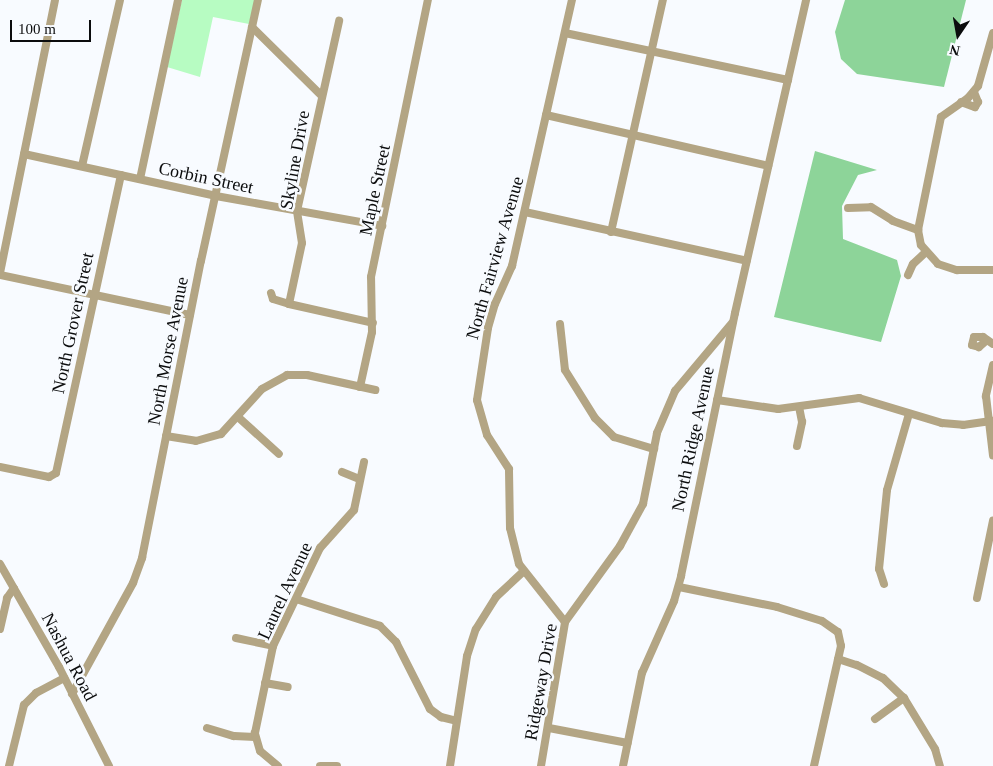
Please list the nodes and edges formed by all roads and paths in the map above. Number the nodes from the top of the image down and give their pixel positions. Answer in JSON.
{"nodes":[{"id":1,"x":55,"y":0,"type":"edge"},
{"id":2,"x":120,"y":0,"type":"edge"},
{"id":3,"x":178,"y":0,"type":"edge"},
{"id":4,"x":258,"y":0,"type":"edge"},
{"id":5,"x":428,"y":0,"type":"edge"},
{"id":6,"x":572,"y":0,"type":"edge"},
{"id":7,"x":663,"y":0,"type":"edge"},
{"id":8,"x":806,"y":0,"type":"edge"},
{"id":9,"x":338,"y":21,"type":"dead end"},
{"id":10,"x":252,"y":27,"type":"junction"},
{"id":11,"x":565,"y":33,"type":"junction"},
{"id":12,"x":993,"y":33,"type":"edge"},
{"id":13,"x":651,"y":52,"type":"junction"},
{"id":14,"x":788,"y":80,"type":"junction"},
{"id":15,"x":322,"y":96,"type":"junction"},
{"id":16,"x":546,"y":115,"type":"junction"},
{"id":17,"x":635,"y":136,"type":"junction"},
{"id":18,"x":24,"y":154,"type":"junction"},
{"id":19,"x":82,"y":166,"type":"junction"},
{"id":20,"x":768,"y":166,"type":"junction"},
{"id":21,"x":121,"y":175,"type":"junction"},
{"id":22,"x":140,"y":179,"type":"junction"},
{"id":23,"x":216,"y":196,"type":"junction"},
{"id":24,"x":848,"y":208,"type":"dead end"},
{"id":25,"x":298,"y":211,"type":"junction"},
{"id":26,"x":525,"y":212,"type":"junction"},
{"id":27,"x":382,"y":226,"type":"junction"},
{"id":28,"x":918,"y":230,"type":"junction"},
{"id":29,"x":611,"y":232,"type":"junction"},
{"id":30,"x":926,"y":252,"type":"junction"},
{"id":31,"x":747,"y":261,"type":"junction"},
{"id":32,"x":993,"y":270,"type":"edge"},
{"id":33,"x":0,"y":274,"type":"edge"},
{"id":34,"x":908,"y":275,"type":"dead end"},
{"id":35,"x":271,"y":293,"type":"dead end"},
{"id":36,"x":95,"y":295,"type":"junction"},
{"id":37,"x":289,"y":304,"type":"junction"},
{"id":38,"x":190,"y":315,"type":"junction"},
{"id":39,"x":733,"y":322,"type":"junction"},
{"id":40,"x":373,"y":323,"type":"junction"},
{"id":41,"x":560,"y":324,"type":"dead end"},
{"id":42,"x":993,"y":365,"type":"edge"},
{"id":43,"x":360,"y":387,"type":"junction"},
{"id":44,"x":375,"y":390,"type":"dead end"},
{"id":45,"x":717,"y":400,"type":"junction"},
{"id":46,"x":799,"y":407,"type":"junction"},
{"id":47,"x":909,"y":414,"type":"junction"},
{"id":48,"x":238,"y":417,"type":"junction"},
{"id":49,"x":990,"y":421,"type":"edge"},
{"id":50,"x":166,"y":436,"type":"junction"},
{"id":51,"x":797,"y":446,"type":"dead end"},
{"id":52,"x":654,"y":449,"type":"junction"},
{"id":53,"x":279,"y":454,"type":"dead end"},
{"id":54,"x":993,"y":456,"type":"edge"},
{"id":55,"x":364,"y":462,"type":"dead end"},
{"id":56,"x":0,"y":467,"type":"edge"},
{"id":57,"x":342,"y":472,"type":"dead end"},
{"id":58,"x":359,"y":478,"type":"junction"},
{"id":59,"x":993,"y":521,"type":"edge"},
{"id":60,"x":0,"y":564,"type":"edge"},
{"id":61,"x":523,"y":572,"type":"junction"},
{"id":62,"x":884,"y":584,"type":"dead end"},
{"id":63,"x":679,"y":587,"type":"junction"},
{"id":64,"x":14,"y":588,"type":"junction"},
{"id":65,"x":977,"y":598,"type":"dead end"},
{"id":66,"x":296,"y":599,"type":"junction"},
{"id":67,"x":565,"y":622,"type":"junction"},
{"id":68,"x":0,"y":629,"type":"edge"},
{"id":69,"x":236,"y":638,"type":"dead end"},
{"id":70,"x":273,"y":646,"type":"junction"},
{"id":71,"x":838,"y":660,"type":"junction"},
{"id":72,"x":64,"y":678,"type":"junction"},
{"id":73,"x":265,"y":683,"type":"junction"},
{"id":74,"x":288,"y":687,"type":"dead end"},
{"id":75,"x":72,"y":694,"type":"junction"},
{"id":76,"x":904,"y":698,"type":"junction"},
{"id":77,"x":875,"y":719,"type":"dead end"},
{"id":78,"x":457,"y":721,"type":"junction"},
{"id":79,"x":207,"y":728,"type":"dead end"},
{"id":80,"x":549,"y":728,"type":"junction"},
{"id":81,"x":255,"y":737,"type":"junction"},
{"id":82,"x":628,"y":743,"type":"junction"},
{"id":83,"x":9,"y":766,"type":"edge"},
{"id":84,"x":108,"y":766,"type":"edge"},
{"id":85,"x":278,"y":766,"type":"edge"},
{"id":86,"x":320,"y":766,"type":"edge"},
{"id":87,"x":337,"y":766,"type":"edge"},
{"id":88,"x":450,"y":766,"type":"edge"},
{"id":89,"x":541,"y":766,"type":"edge"},
{"id":90,"x":623,"y":766,"type":"edge"},
{"id":91,"x":814,"y":766,"type":"edge"},
{"id":92,"x":940,"y":766,"type":"edge"}],
"edges":[{"from":1,"to":18,"type":"street"},
{"from":2,"to":19,"type":"street"},
{"from":3,"to":22,"type":"street"},
{"from":4,"to":10,"type":"street","name":"North Morse Avenue"},
{"from":5,"to":27,"type":"street","name":"Maple Street"},
{"from":6,"to":11,"type":"street","name":"North Fairview Avenue"},
{"from":7,"to":13,"type":"street"},
{"from":8,"to":14,"type":"street","name":"North Ridge Avenue"},
{"from":9,"to":15,"type":"street","name":"Skyline Drive"},
{"from":10,"to":15,"type":"street"},
{"from":10,"to":23,"type":"street","name":"North Morse Avenue"},
{"from":11,"to":13,"type":"street"},
{"from":11,"to":16,"type":"street","name":"North Fairview Avenue"},
{"from":12,"to":28,"type":"street"},
{"from":13,"to":14,"type":"street"},
{"from":13,"to":17,"type":"street"},
{"from":14,"to":20,"type":"street","name":"North Ridge Avenue"},
{"from":15,"to":25,"type":"street","name":"Skyline Drive"},
{"from":16,"to":17,"type":"street"},
{"from":16,"to":26,"type":"street","name":"North Fairview Avenue"},
{"from":17,"to":20,"type":"street"},
{"from":17,"to":29,"type":"street"},
{"from":18,"to":19,"type":"street","name":"Corbin Street"},
{"from":18,"to":33,"type":"street"},
{"from":19,"to":21,"type":"street","name":"Corbin Street"},
{"from":20,"to":31,"type":"street","name":"North Ridge Avenue"},
{"from":21,"to":22,"type":"street","name":"Corbin Street"},
{"from":21,"to":36,"type":"street","name":"North Grover Street"},
{"from":22,"to":23,"type":"street","name":"Corbin Street"},
{"from":23,"to":25,"type":"street","name":"Corbin Street"},
{"from":23,"to":38,"type":"street","name":"North Morse Avenue"},
{"from":24,"to":28,"type":"street"},
{"from":25,"to":27,"type":"street","name":"Corbin Street"},
{"from":25,"to":37,"type":"street","name":"Skyline Drive"},
{"from":26,"to":29,"type":"street"},
{"from":26,"to":61,"type":"street","name":"North Fairview Avenue"},
{"from":27,"to":40,"type":"street","name":"Maple Street"},
{"from":28,"to":30,"type":"street"},
{"from":29,"to":31,"type":"street"},
{"from":30,"to":32,"type":"street"},
{"from":30,"to":34,"type":"street"},
{"from":31,"to":39,"type":"street","name":"North Ridge Avenue"},
{"from":33,"to":36,"type":"street"},
{"from":35,"to":37,"type":"street"},
{"from":36,"to":38,"type":"street"},
{"from":36,"to":56,"type":"street","name":"North Grover Street"},
{"from":37,"to":40,"type":"street"},
{"from":38,"to":50,"type":"street","name":"North Morse Avenue"},
{"from":39,"to":45,"type":"street","name":"North Ridge Avenue"},
{"from":39,"to":52,"type":"street","name":"Ridgeway Drive"},
{"from":40,"to":43,"type":"street","name":"Maple Street"},
{"from":41,"to":52,"type":"street"},
{"from":42,"to":49,"type":"street"},
{"from":43,"to":44,"type":"street"},
{"from":43,"to":48,"type":"street"},
{"from":45,"to":46,"type":"street"},
{"from":45,"to":63,"type":"street","name":"North Ridge Avenue"},
{"from":46,"to":47,"type":"street"},
{"from":46,"to":51,"type":"street"},
{"from":47,"to":49,"type":"street"},
{"from":47,"to":62,"type":"street"},
{"from":48,"to":50,"type":"street"},
{"from":48,"to":53,"type":"street"},
{"from":49,"to":54,"type":"street"},
{"from":50,"to":75,"type":"street","name":"North Morse Avenue"},
{"from":52,"to":67,"type":"street","name":"Ridgeway Drive"},
{"from":55,"to":58,"type":"street","name":"Laurel Avenue"},
{"from":57,"to":58,"type":"street"},
{"from":58,"to":66,"type":"street","name":"Laurel Avenue"},
{"from":59,"to":65,"type":"street"},
{"from":60,"to":64,"type":"street","name":"Nashua Road"},
{"from":61,"to":67,"type":"street","name":"North Fairview Avenue"},
{"from":61,"to":78,"type":"street"},
{"from":63,"to":71,"type":"street"},
{"from":63,"to":82,"type":"street","name":"North Ridge Avenue"},
{"from":64,"to":68,"type":"street"},
{"from":64,"to":72,"type":"street","name":"Nashua Road"},
{"from":66,"to":70,"type":"street","name":"Laurel Avenue"},
{"from":66,"to":78,"type":"street"},
{"from":67,"to":80,"type":"street","name":"Ridgeway Drive"},
{"from":69,"to":70,"type":"street"},
{"from":70,"to":73,"type":"street","name":"Laurel Avenue"},
{"from":71,"to":76,"type":"street"},
{"from":71,"to":91,"type":"street"},
{"from":72,"to":75,"type":"street","name":"Nashua Road"},
{"from":72,"to":83,"type":"street"},
{"from":73,"to":74,"type":"street"},
{"from":73,"to":81,"type":"street","name":"Laurel Avenue"},
{"from":75,"to":84,"type":"street","name":"Nashua Road"},
{"from":76,"to":77,"type":"street"},
{"from":76,"to":92,"type":"street"},
{"from":78,"to":88,"type":"street"},
{"from":79,"to":81,"type":"street"},
{"from":80,"to":82,"type":"street"},
{"from":80,"to":89,"type":"street","name":"Ridgeway Drive"},
{"from":81,"to":85,"type":"street"},
{"from":82,"to":90,"type":"street","name":"North Ridge Avenue"},
{"from":86,"to":87,"type":"street"}]}
